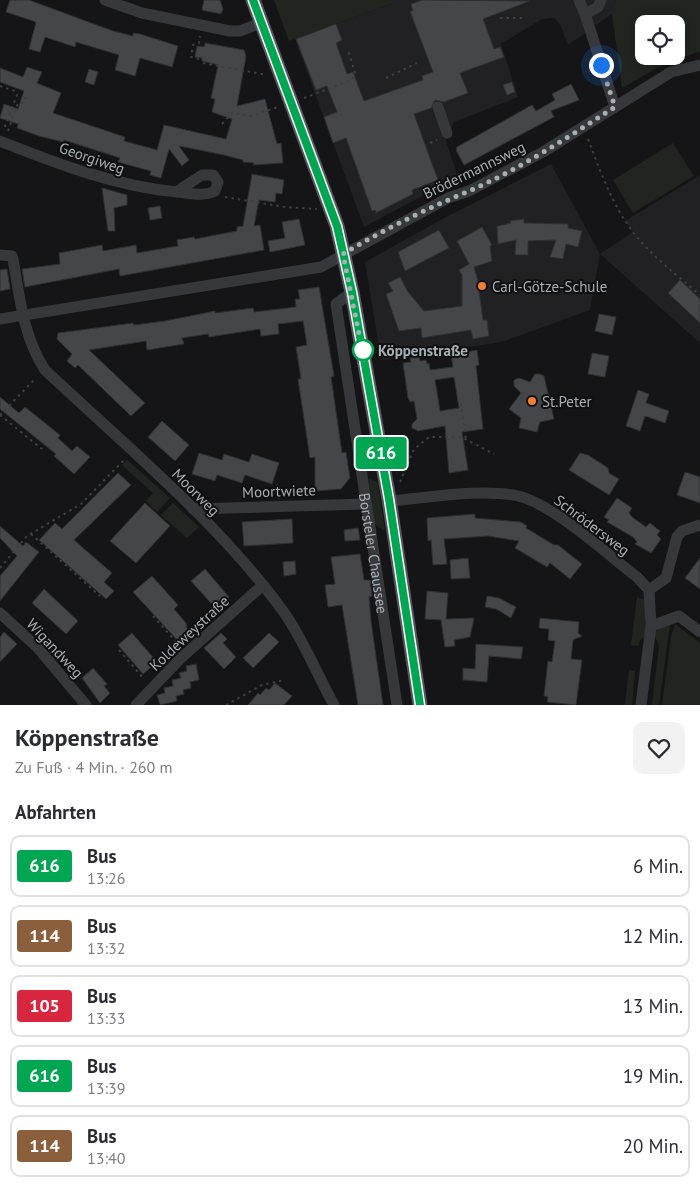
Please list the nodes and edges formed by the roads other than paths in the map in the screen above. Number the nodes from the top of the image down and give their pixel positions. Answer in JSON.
{"nodes":[{"id":1,"x":105,"y":0,"type":"edge"},
{"id":2,"x":253,"y":0,"type":"edge"},
{"id":3,"x":579,"y":0,"type":"edge"},
{"id":4,"x":601,"y":0,"type":"edge"},
{"id":5,"x":585,"y":14,"type":"junction"},
{"id":6,"x":261,"y":23,"type":"junction"},
{"id":7,"x":700,"y":65,"type":"edge"},
{"id":8,"x":438,"y":107,"type":"dead end"},
{"id":9,"x":615,"y":107,"type":"junction"},
{"id":10,"x":444,"y":136,"type":"road end"},
{"id":11,"x":2,"y":138,"type":"edge"},
{"id":12,"x":176,"y":192,"type":"junction"},
{"id":13,"x":343,"y":254,"type":"junction"},
{"id":14,"x":0,"y":255,"type":"edge"},
{"id":15,"x":352,"y":292,"type":"junction"},
{"id":16,"x":22,"y":316,"type":"junction"},
{"id":17,"x":0,"y":319,"type":"edge"},
{"id":18,"x":389,"y":500,"type":"junction"},
{"id":19,"x":365,"y":504,"type":"junction"},
{"id":20,"x":193,"y":509,"type":"junction"},
{"id":21,"x":700,"y":525,"type":"edge"},
{"id":22,"x":263,"y":585,"type":"junction"},
{"id":23,"x":649,"y":590,"type":"junction"},
{"id":24,"x":0,"y":612,"type":"edge"},
{"id":25,"x":651,"y":626,"type":"junction"},
{"id":26,"x":700,"y":632,"type":"edge"},
{"id":27,"x":86,"y":705,"type":"edge"},
{"id":28,"x":136,"y":705,"type":"edge"},
{"id":29,"x":334,"y":705,"type":"edge"},
{"id":30,"x":397,"y":705,"type":"edge"},
{"id":31,"x":420,"y":705,"type":"edge"},
{"id":32,"x":642,"y":705,"type":"edge"}],
"edges":[{"from":1,"to":6,"type":"street"},
{"from":2,"to":6,"type":"main road","name":"Borsteler Chaussee"},
{"from":3,"to":5,"type":"street"},
{"from":4,"to":5,"type":"street"},
{"from":5,"to":9,"type":"street"},
{"from":6,"to":13,"type":"main road","name":"Borsteler Chaussee"},
{"from":7,"to":9,"type":"street","name":"Brödermannsweg"},
{"from":8,"to":10,"type":"street"},
{"from":9,"to":13,"type":"street","name":"Brödermannsweg"},
{"from":11,"to":12,"type":"street","name":"Georgiweg"},
{"from":12,"to":12,"type":"street","name":"Georgiweg"},
{"from":13,"to":15,"type":"main road","name":"Borsteler Chaussee"},
{"from":13,"to":16,"type":"street"},
{"from":14,"to":16,"type":"street","name":"Moorweg"},
{"from":15,"to":18,"type":"main road","name":"Borsteler Chaussee"},
{"from":15,"to":19,"type":"street","name":"Borsteler Chaussee"},
{"from":16,"to":17,"type":"street"},
{"from":16,"to":20,"type":"street","name":"Moorweg"},
{"from":18,"to":23,"type":"street","name":"Schrödersweg"},
{"from":18,"to":31,"type":"main road","name":"Borsteler Chaussee"},
{"from":19,"to":20,"type":"street","name":"Moortwiete"},
{"from":19,"to":30,"type":"street","name":"Borsteler Chaussee"},
{"from":20,"to":22,"type":"street","name":"Moorweg"},
{"from":21,"to":23,"type":"street"},
{"from":22,"to":28,"type":"street","name":"Koldeweystraße"},
{"from":22,"to":29,"type":"street","name":"Moorweg"},
{"from":23,"to":25,"type":"street"},
{"from":24,"to":27,"type":"street","name":"Wigandweg"},
{"from":25,"to":26,"type":"street"},
{"from":25,"to":32,"type":"street"}]}
